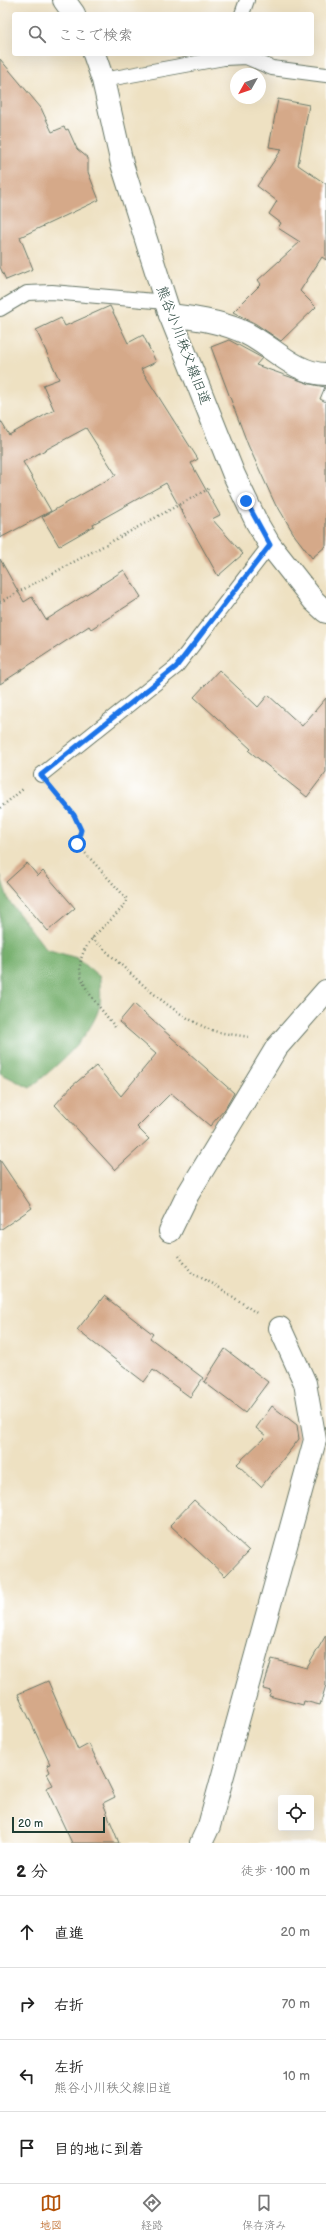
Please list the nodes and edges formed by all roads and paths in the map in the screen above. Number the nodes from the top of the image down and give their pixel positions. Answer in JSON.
{"nodes":[{"id":1,"x":64,"y":0,"type":"edge"},
{"id":2,"x":247,"y":0,"type":"edge"},
{"id":3,"x":73,"y":12,"type":"edge"},
{"id":4,"x":243,"y":12,"type":"edge"},
{"id":5,"x":95,"y":56,"type":"edge"},
{"id":6,"x":225,"y":56,"type":"edge"},
{"id":7,"x":326,"y":76,"type":"edge"},
{"id":8,"x":103,"y":80,"type":"junction"},
{"id":9,"x":168,"y":308,"type":"junction"},
{"id":10,"x":0,"y":309,"type":"edge"},
{"id":11,"x":326,"y":374,"type":"edge"},
{"id":12,"x":234,"y":475,"type":"junction"},
{"id":13,"x":270,"y":545,"type":"junction"},
{"id":14,"x":0,"y":602,"type":"edge"},
{"id":15,"x":326,"y":612,"type":"edge"},
{"id":16,"x":41,"y":775,"type":"junction"},
{"id":17,"x":0,"y":808,"type":"edge"},
{"id":18,"x":92,"y":938,"type":"junction"},
{"id":19,"x":326,"y":991,"type":"edge"},
{"id":20,"x":115,"y":1027,"type":"dead end"},
{"id":21,"x":277,"y":1047,"type":"junction"},
{"id":22,"x":170,"y":1231,"type":"joint"},
{"id":23,"x":280,"y":1328,"type":"joint"},
{"id":24,"x":201,"y":1843,"type":"edge"}],
"edges":[{"from":1,"to":3,"type":"street"},
{"from":2,"to":4,"type":"lane"},
{"from":5,"to":8,"type":"street","name":"熊谷小川秩父線旧道"},
{"from":6,"to":7,"type":"lane"},
{"from":6,"to":8,"type":"lane"},
{"from":8,"to":9,"type":"street","name":"熊谷小川秩父線旧道"},
{"from":9,"to":10,"type":"lane"},
{"from":9,"to":11,"type":"street"},
{"from":9,"to":12,"type":"street","name":"熊谷小川秩父線旧道"},
{"from":12,"to":13,"type":"street","name":"熊谷小川秩父線旧道"},
{"from":12,"to":14,"type":"path"},
{"from":13,"to":15,"type":"street","name":"熊谷小川秩父線旧道"},
{"from":13,"to":16,"type":"lane"},
{"from":16,"to":17,"type":"path"},
{"from":16,"to":18,"type":"path"},
{"from":18,"to":20,"type":"path"},
{"from":18,"to":21,"type":"path"},
{"from":19,"to":21,"type":"street"},
{"from":21,"to":22,"type":"street"},
{"from":22,"to":23,"type":"path"},
{"from":23,"to":24,"type":"street"}]}
